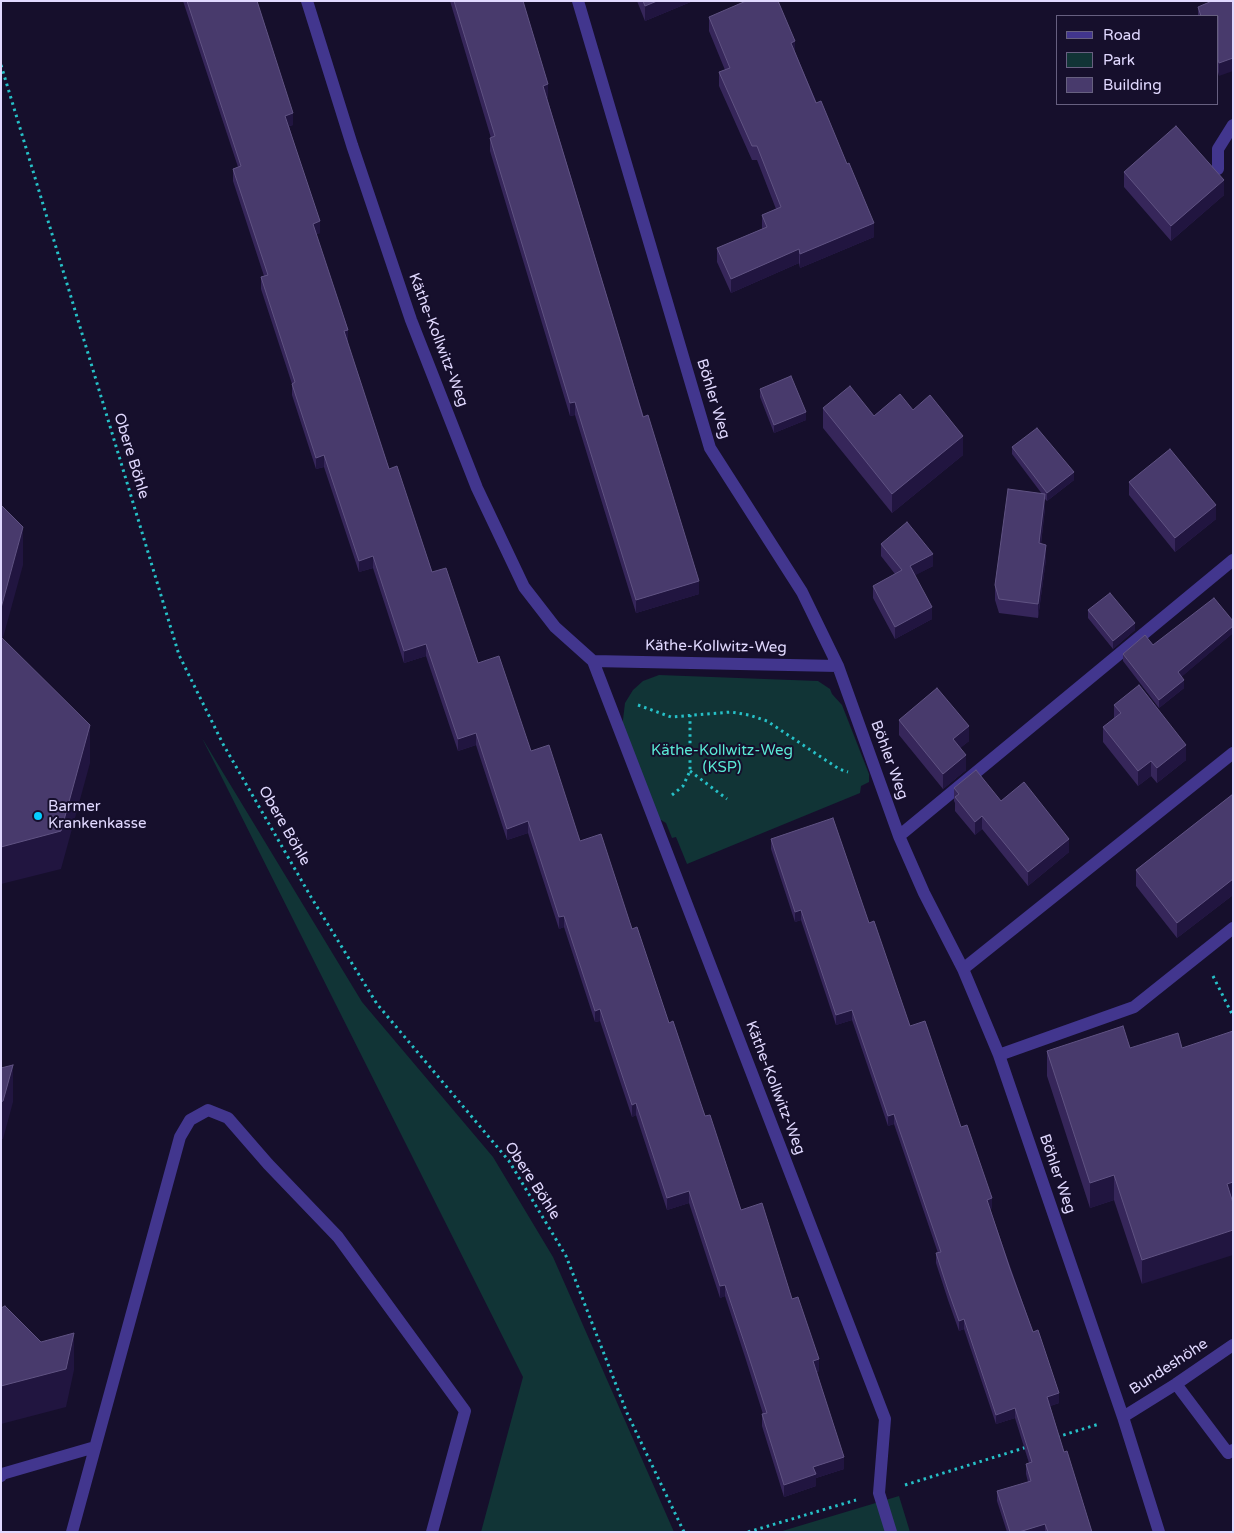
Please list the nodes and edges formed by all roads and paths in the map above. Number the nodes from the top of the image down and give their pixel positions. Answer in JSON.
{"nodes":[{"id":1,"x":307,"y":1,"type":"edge"},
{"id":2,"x":578,"y":1,"type":"edge"},
{"id":3,"x":1,"y":65,"type":"edge"},
{"id":4,"x":1233,"y":125,"type":"edge"},
{"id":5,"x":1218,"y":169,"type":"dead end"},
{"id":6,"x":1233,"y":560,"type":"edge"},
{"id":7,"x":593,"y":661,"type":"junction"},
{"id":8,"x":838,"y":666,"type":"junction"},
{"id":9,"x":610,"y":706,"type":"junction"},
{"id":10,"x":690,"y":715,"type":"junction"},
{"id":11,"x":1233,"y":753,"type":"edge"},
{"id":12,"x":690,"y":772,"type":"junction"},
{"id":13,"x":879,"y":778,"type":"junction"},
{"id":14,"x":727,"y":799,"type":"dead end"},
{"id":15,"x":648,"y":804,"type":"junction"},
{"id":16,"x":899,"y":836,"type":"junction"},
{"id":17,"x":1233,"y":928,"type":"edge"},
{"id":18,"x":1202,"y":953,"type":"junction"},
{"id":19,"x":963,"y":969,"type":"junction"},
{"id":20,"x":1233,"y":1016,"type":"edge"},
{"id":21,"x":999,"y":1055,"type":"junction"},
{"id":22,"x":1233,"y":1345,"type":"edge"},
{"id":23,"x":1176,"y":1384,"type":"junction"},
{"id":24,"x":1123,"y":1416,"type":"junction"},
{"id":25,"x":1048,"y":1440,"type":"edge"},
{"id":26,"x":1029,"y":1446,"type":"edge"},
{"id":27,"x":95,"y":1447,"type":"junction"},
{"id":28,"x":1233,"y":1450,"type":"edge"},
{"id":29,"x":1,"y":1476,"type":"edge"},
{"id":30,"x":879,"y":1493,"type":"junction"},
{"id":31,"x":72,"y":1532,"type":"edge"},
{"id":32,"x":432,"y":1532,"type":"edge"},
{"id":33,"x":684,"y":1532,"type":"edge"},
{"id":34,"x":748,"y":1532,"type":"edge"},
{"id":35,"x":891,"y":1532,"type":"edge"},
{"id":36,"x":1158,"y":1532,"type":"edge"}],
"edges":[{"from":1,"to":7,"type":"street","name":"Käthe-Kollwitz-Weg"},
{"from":2,"to":8,"type":"street","name":"Böhler Weg"},
{"from":3,"to":33,"type":"path","name":"Obere Böhle"},
{"from":4,"to":5,"type":"street"},
{"from":6,"to":16,"type":"street"},
{"from":7,"to":8,"type":"street","name":"Käthe-Kollwitz-Weg"},
{"from":7,"to":9,"type":"street","name":"Käthe-Kollwitz-Weg"},
{"from":8,"to":13,"type":"street","name":"Böhler Weg"},
{"from":9,"to":10,"type":"path"},
{"from":9,"to":15,"type":"street","name":"Käthe-Kollwitz-Weg"},
{"from":10,"to":12,"type":"path"},
{"from":10,"to":13,"type":"path"},
{"from":11,"to":19,"type":"street"},
{"from":12,"to":14,"type":"path"},
{"from":12,"to":15,"type":"path"},
{"from":13,"to":16,"type":"street","name":"Böhler Weg"},
{"from":15,"to":30,"type":"street","name":"Käthe-Kollwitz-Weg"},
{"from":16,"to":19,"type":"street","name":"Böhler Weg"},
{"from":17,"to":18,"type":"street"},
{"from":18,"to":20,"type":"path"},
{"from":18,"to":21,"type":"street"},
{"from":19,"to":21,"type":"street","name":"Böhler Weg"},
{"from":21,"to":24,"type":"street","name":"Böhler Weg"},
{"from":22,"to":23,"type":"street","name":"Bundeshöhe"},
{"from":23,"to":24,"type":"street","name":"Bundeshöhe"},
{"from":23,"to":28,"type":"street"},
{"from":24,"to":25,"type":"path"},
{"from":24,"to":36,"type":"street","name":"Böhler Weg"},
{"from":26,"to":30,"type":"path"},
{"from":27,"to":29,"type":"street"},
{"from":27,"to":31,"type":"street"},
{"from":27,"to":32,"type":"street"},
{"from":30,"to":34,"type":"path"},
{"from":30,"to":35,"type":"street","name":"Käthe-Kollwitz-Weg"}]}
